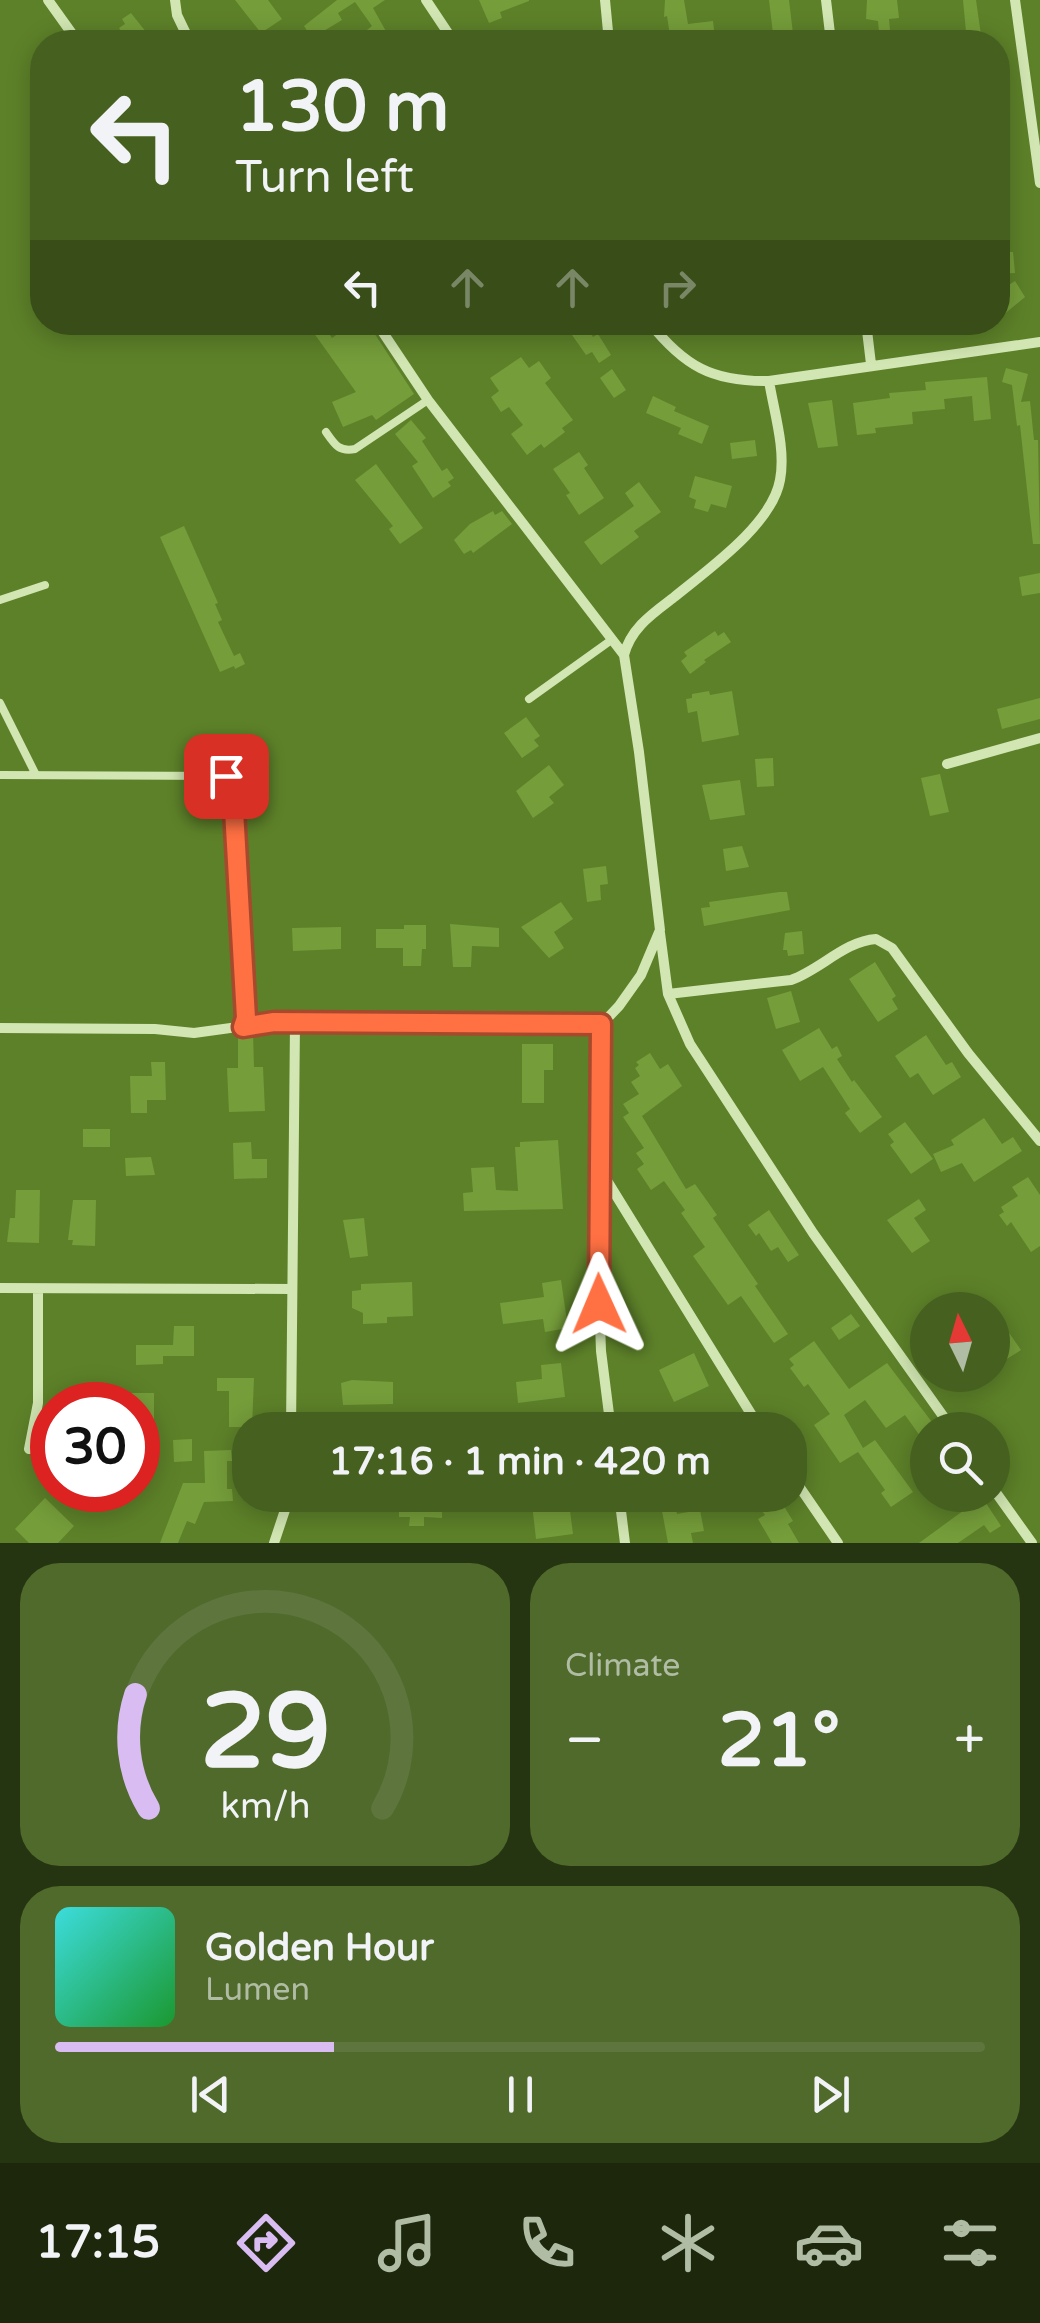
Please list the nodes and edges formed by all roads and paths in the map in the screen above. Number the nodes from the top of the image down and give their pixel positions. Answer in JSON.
{"nodes":[{"id":1,"x":48,"y":0,"type":"edge"},
{"id":2,"x":175,"y":0,"type":"edge"},
{"id":3,"x":426,"y":0,"type":"edge"},
{"id":4,"x":605,"y":0,"type":"edge"},
{"id":5,"x":826,"y":0,"type":"edge"},
{"id":6,"x":1015,"y":0,"type":"edge"},
{"id":7,"x":69,"y":30,"type":"edge"},
{"id":8,"x":184,"y":30,"type":"edge"},
{"id":9,"x":446,"y":30,"type":"edge"},
{"id":10,"x":608,"y":30,"type":"edge"},
{"id":11,"x":830,"y":30,"type":"edge"},
{"id":12,"x":1040,"y":176,"type":"edge"},
{"id":13,"x":385,"y":335,"type":"edge"},
{"id":14,"x":658,"y":335,"type":"edge"},
{"id":15,"x":868,"y":335,"type":"edge"},
{"id":16,"x":1040,"y":342,"type":"edge"},
{"id":17,"x":871,"y":364,"type":"junction"},
{"id":18,"x":769,"y":381,"type":"junction"},
{"id":19,"x":428,"y":400,"type":"junction"},
{"id":20,"x":326,"y":432,"type":"dead end"},
{"id":21,"x":44,"y":585,"type":"dead end"},
{"id":22,"x":0,"y":600,"type":"edge"},
{"id":23,"x":610,"y":641,"type":"junction"},
{"id":24,"x":624,"y":654,"type":"junction"},
{"id":25,"x":529,"y":700,"type":"dead end"},
{"id":26,"x":0,"y":703,"type":"edge"},
{"id":27,"x":1040,"y":738,"type":"edge"},
{"id":28,"x":947,"y":764,"type":"dead end"},
{"id":29,"x":0,"y":775,"type":"edge"},
{"id":30,"x":36,"y":775,"type":"junction"},
{"id":31,"x":660,"y":930,"type":"junction"},
{"id":32,"x":668,"y":994,"type":"junction"},
{"id":33,"x":295,"y":1023,"type":"junction"},
{"id":34,"x":601,"y":1024,"type":"junction"},
{"id":35,"x":243,"y":1027,"type":"junction"},
{"id":36,"x":0,"y":1028,"type":"edge"},
{"id":37,"x":1040,"y":1141,"type":"edge"},
{"id":38,"x":601,"y":1171,"type":"junction"},
{"id":39,"x":0,"y":1288,"type":"edge"},
{"id":40,"x":38,"y":1288,"type":"junction"},
{"id":41,"x":291,"y":1289,"type":"junction"},
{"id":42,"x":291,"y":1412,"type":"edge"},
{"id":43,"x":608,"y":1412,"type":"edge"},
{"id":44,"x":749,"y":1412,"type":"edge"},
{"id":45,"x":941,"y":1412,"type":"edge"},
{"id":46,"x":29,"y":1449,"type":"dead end"},
{"id":47,"x":807,"y":1498,"type":"edge"},
{"id":48,"x":284,"y":1512,"type":"edge"},
{"id":49,"x":620,"y":1512,"type":"edge"},
{"id":50,"x":1010,"y":1512,"type":"edge"},
{"id":51,"x":1040,"y":1532,"type":"edge"},
{"id":52,"x":1030,"y":1541,"type":"edge"},
{"id":53,"x":274,"y":1543,"type":"edge"},
{"id":54,"x":624,"y":1543,"type":"edge"},
{"id":55,"x":838,"y":1543,"type":"edge"}],
"edges":[{"from":1,"to":7,"type":"street"},
{"from":2,"to":8,"type":"street"},
{"from":3,"to":9,"type":"street"},
{"from":4,"to":10,"type":"street"},
{"from":5,"to":11,"type":"street"},
{"from":6,"to":12,"type":"street"},
{"from":13,"to":19,"type":"street"},
{"from":14,"to":18,"type":"street"},
{"from":15,"to":17,"type":"street"},
{"from":16,"to":17,"type":"street"},
{"from":17,"to":18,"type":"street"},
{"from":18,"to":24,"type":"street"},
{"from":19,"to":20,"type":"lane"},
{"from":19,"to":23,"type":"street"},
{"from":21,"to":22,"type":"lane"},
{"from":23,"to":24,"type":"street"},
{"from":23,"to":25,"type":"lane"},
{"from":24,"to":31,"type":"street"},
{"from":26,"to":30,"type":"lane"},
{"from":27,"to":28,"type":"street"},
{"from":29,"to":30,"type":"lane"},
{"from":30,"to":35,"type":"lane"},
{"from":31,"to":32,"type":"street"},
{"from":31,"to":34,"type":"street"},
{"from":32,"to":37,"type":"street"},
{"from":32,"to":45,"type":"street"},
{"from":33,"to":34,"type":"street"},
{"from":33,"to":35,"type":"street"},
{"from":33,"to":41,"type":"street"},
{"from":34,"to":38,"type":"street"},
{"from":35,"to":36,"type":"street"},
{"from":38,"to":43,"type":"street"},
{"from":38,"to":44,"type":"street"},
{"from":39,"to":40,"type":"street"},
{"from":40,"to":41,"type":"street"},
{"from":40,"to":46,"type":"street"},
{"from":41,"to":42,"type":"street"},
{"from":47,"to":55,"type":"street"},
{"from":48,"to":53,"type":"street"},
{"from":49,"to":54,"type":"street"},
{"from":50,"to":52,"type":"street"},
{"from":51,"to":52,"type":"street"}]}
